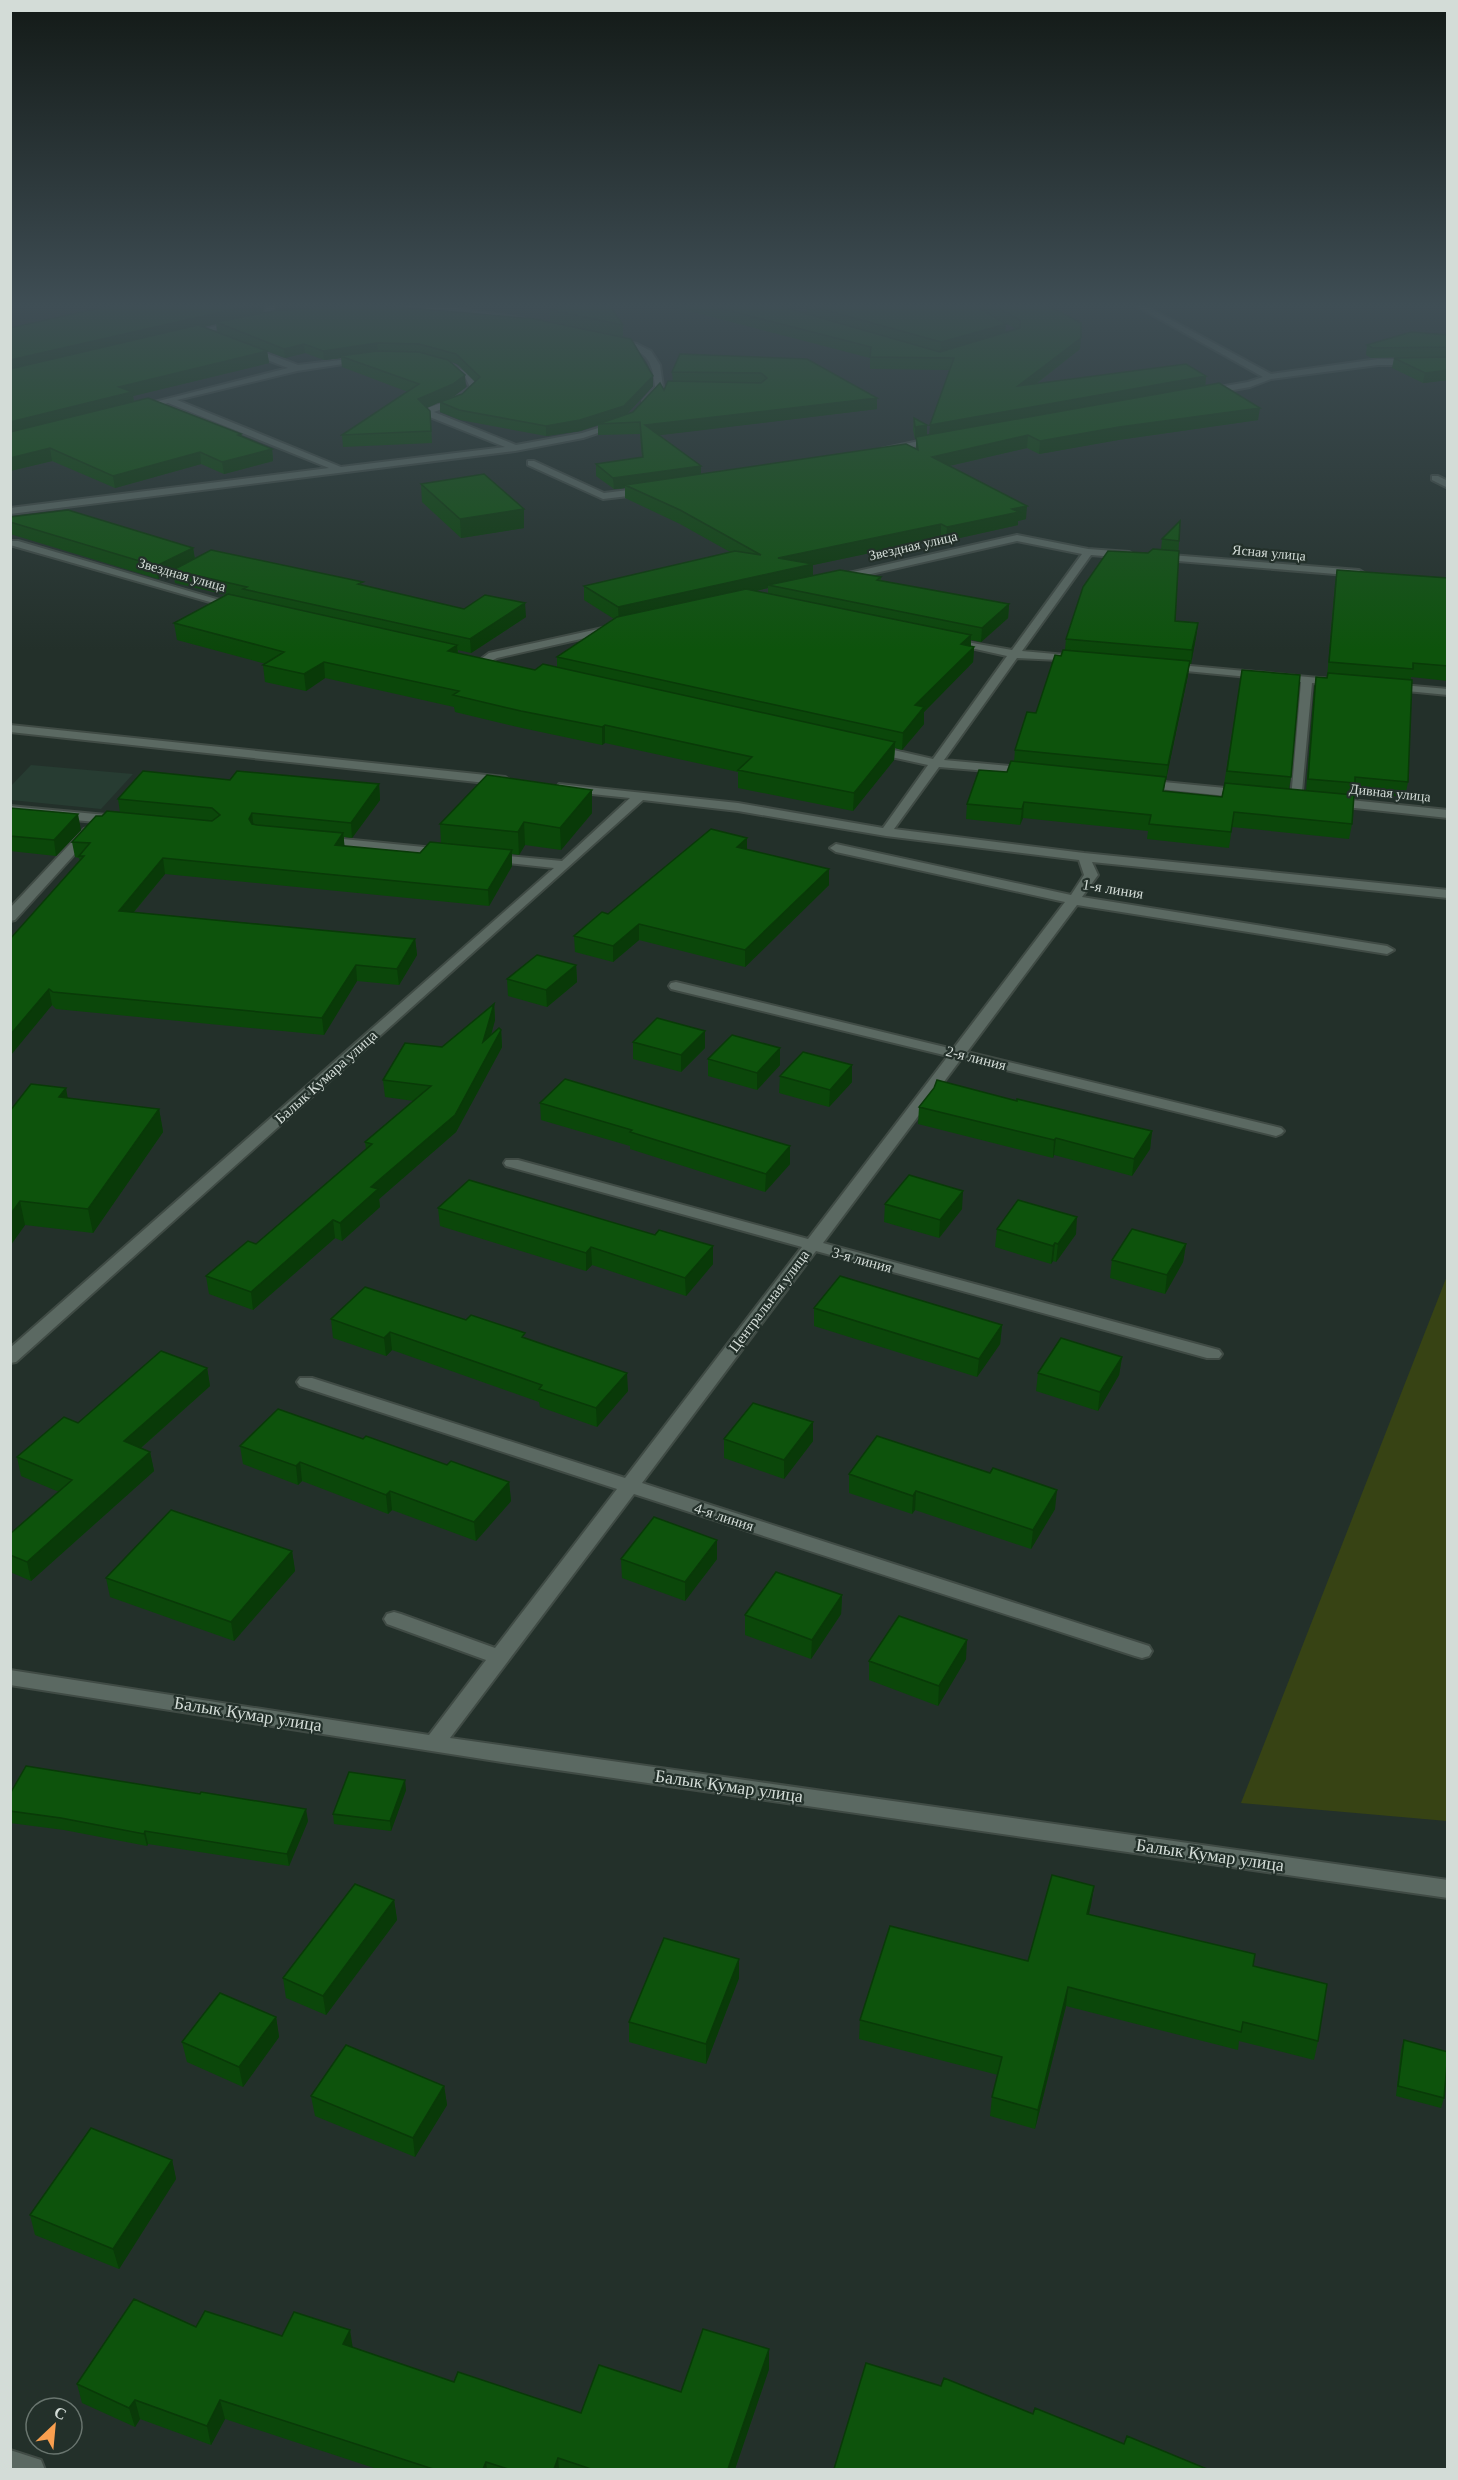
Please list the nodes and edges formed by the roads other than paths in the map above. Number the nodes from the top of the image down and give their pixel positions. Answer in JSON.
{"nodes":[{"id":1,"x":215,"y":419,"type":"edge"},
{"id":2,"x":443,"y":419,"type":"edge"},
{"id":3,"x":629,"y":420,"type":"edge"},
{"id":4,"x":948,"y":438,"type":"edge"},
{"id":5,"x":515,"y":448,"type":"junction"},
{"id":6,"x":880,"y":451,"type":"edge"},
{"id":7,"x":531,"y":463,"type":"dead end"},
{"id":8,"x":339,"y":469,"type":"junction"},
{"id":9,"x":1435,"y":478,"type":"dead end"},
{"id":10,"x":1448,"y":485,"type":"edge"},
{"id":11,"x":657,"y":489,"type":"edge"},
{"id":12,"x":10,"y":511,"type":"edge"},
{"id":13,"x":14,"y":543,"type":"dead end"},
{"id":14,"x":1088,"y":552,"type":"junction"},
{"id":15,"x":1366,"y":574,"type":"edge"},
{"id":16,"x":824,"y":582,"type":"edge"},
{"id":17,"x":242,"y":608,"type":"edge"},
{"id":18,"x":619,"y":627,"type":"edge"},
{"id":19,"x":932,"y":637,"type":"edge"},
{"id":20,"x":1014,"y":654,"type":"junction"},
{"id":21,"x":1085,"y":660,"type":"edge"},
{"id":22,"x":483,"y":662,"type":"edge"},
{"id":23,"x":1155,"y":666,"type":"edge"},
{"id":24,"x":1307,"y":680,"type":"junction"},
{"id":25,"x":1354,"y":684,"type":"edge"},
{"id":26,"x":1377,"y":686,"type":"edge"},
{"id":27,"x":1448,"y":692,"type":"edge"},
{"id":28,"x":10,"y":728,"type":"edge"},
{"id":29,"x":866,"y":748,"type":"edge"},
{"id":30,"x":935,"y":763,"type":"junction"},
{"id":31,"x":1040,"y":773,"type":"edge"},
{"id":32,"x":522,"y":783,"type":"edge"},
{"id":33,"x":1134,"y":783,"type":"edge"},
{"id":34,"x":546,"y":785,"type":"edge"},
{"id":35,"x":641,"y":795,"type":"junction"},
{"id":36,"x":1262,"y":795,"type":"edge"},
{"id":37,"x":10,"y":810,"type":"edge"},
{"id":38,"x":1448,"y":813,"type":"edge"},
{"id":39,"x":101,"y":818,"type":"junction"},
{"id":40,"x":135,"y":822,"type":"edge"},
{"id":41,"x":885,"y":832,"type":"junction"},
{"id":42,"x":306,"y":839,"type":"edge"},
{"id":43,"x":836,"y":849,"type":"dead end"},
{"id":44,"x":1084,"y":857,"type":"junction"},
{"id":45,"x":565,"y":865,"type":"junction"},
{"id":46,"x":1448,"y":894,"type":"edge"},
{"id":47,"x":1074,"y":900,"type":"junction"},
{"id":48,"x":10,"y":917,"type":"edge"},
{"id":49,"x":1387,"y":950,"type":"dead end"},
{"id":50,"x":676,"y":986,"type":"dead end"},
{"id":51,"x":956,"y":1054,"type":"junction"},
{"id":52,"x":1275,"y":1131,"type":"dead end"},
{"id":53,"x":512,"y":1163,"type":"dead end"},
{"id":54,"x":811,"y":1246,"type":"junction"},
{"id":55,"x":1212,"y":1354,"type":"dead end"},
{"id":56,"x":10,"y":1358,"type":"edge"},
{"id":57,"x":306,"y":1382,"type":"dead end"},
{"id":58,"x":630,"y":1487,"type":"junction"},
{"id":59,"x":394,"y":1619,"type":"dead end"},
{"id":60,"x":1142,"y":1651,"type":"dead end"},
{"id":61,"x":498,"y":1657,"type":"junction"},
{"id":62,"x":10,"y":1677,"type":"edge"},
{"id":63,"x":435,"y":1742,"type":"junction"},
{"id":64,"x":1448,"y":1889,"type":"edge"},
{"id":65,"x":10,"y":2464,"type":"edge"},
{"id":66,"x":31,"y":2469,"type":"edge"}],
"edges":[{"from":1,"to":8,"type":"street"},
{"from":2,"to":5,"type":"street"},
{"from":3,"to":5,"type":"street"},
{"from":4,"to":6,"type":"street"},
{"from":5,"to":8,"type":"street"},
{"from":7,"to":11,"type":"street"},
{"from":8,"to":12,"type":"street"},
{"from":9,"to":10,"type":"street"},
{"from":13,"to":17,"type":"street","name":"Звездная улица"},
{"from":14,"to":15,"type":"street","name":"Ясная улица"},
{"from":14,"to":16,"type":"street","name":"Звездная улица"},
{"from":14,"to":20,"type":"street"},
{"from":18,"to":22,"type":"street"},
{"from":19,"to":20,"type":"street"},
{"from":20,"to":21,"type":"street"},
{"from":20,"to":30,"type":"street"},
{"from":23,"to":24,"type":"street"},
{"from":24,"to":25,"type":"street"},
{"from":24,"to":38,"type":"street","name":"Дивная улица"},
{"from":26,"to":27,"type":"street"},
{"from":28,"to":32,"type":"street"},
{"from":29,"to":30,"type":"street"},
{"from":30,"to":31,"type":"street"},
{"from":30,"to":41,"type":"street"},
{"from":33,"to":36,"type":"street"},
{"from":34,"to":35,"type":"street"},
{"from":35,"to":41,"type":"street"},
{"from":35,"to":45,"type":"street","name":"Балык Кумара улица"},
{"from":37,"to":39,"type":"street"},
{"from":39,"to":40,"type":"street"},
{"from":39,"to":48,"type":"street"},
{"from":41,"to":44,"type":"street"},
{"from":42,"to":45,"type":"street"},
{"from":43,"to":47,"type":"street","name":"1-я линия"},
{"from":44,"to":46,"type":"street"},
{"from":44,"to":47,"type":"street","name":"Центральная улица"},
{"from":45,"to":56,"type":"street","name":"Балык Кумара улица"},
{"from":47,"to":49,"type":"street","name":"1-я линия"},
{"from":47,"to":51,"type":"street","name":"Центральная улица"},
{"from":50,"to":51,"type":"street","name":"2-я линия"},
{"from":51,"to":52,"type":"street","name":"2-я линия"},
{"from":51,"to":54,"type":"street","name":"Центральная улица"},
{"from":53,"to":54,"type":"street","name":"3-я линия"},
{"from":54,"to":55,"type":"street","name":"3-я линия"},
{"from":54,"to":58,"type":"street","name":"Центральная улица"},
{"from":57,"to":58,"type":"street","name":"4-я линия"},
{"from":58,"to":60,"type":"street","name":"4-я линия"},
{"from":58,"to":61,"type":"street","name":"Центральная улица"},
{"from":59,"to":61,"type":"street"},
{"from":61,"to":63,"type":"street","name":"Центральная улица"},
{"from":62,"to":63,"type":"street","name":"Балык Кумар улица"},
{"from":63,"to":64,"type":"street","name":"Балык Кумар улица"},
{"from":65,"to":66,"type":"street"}]}
